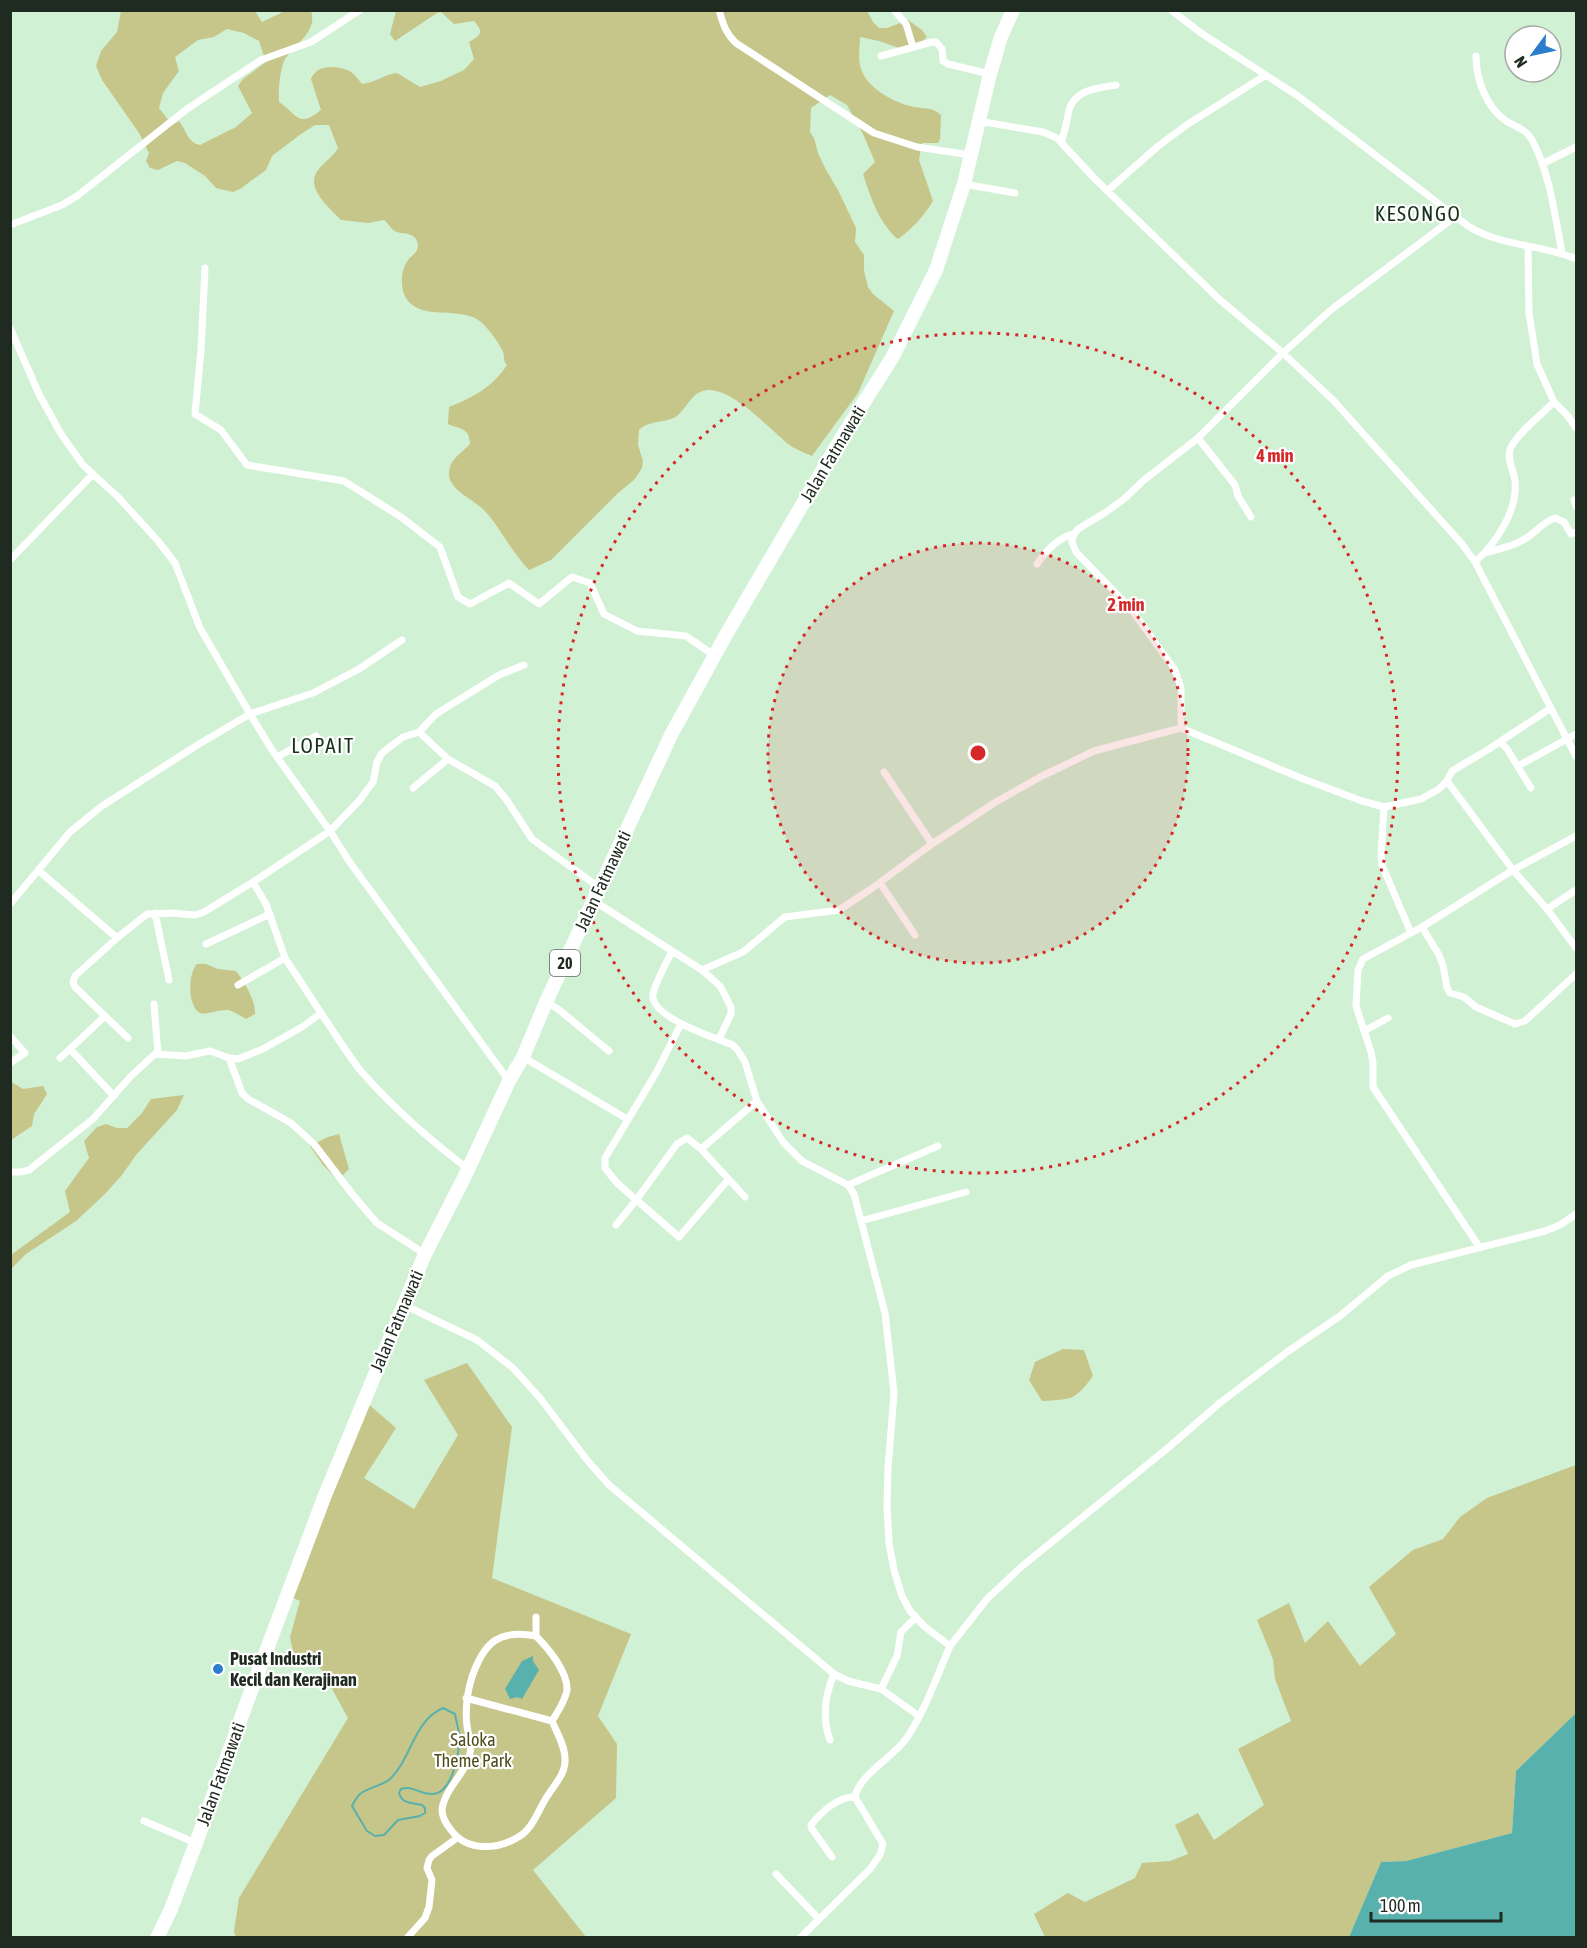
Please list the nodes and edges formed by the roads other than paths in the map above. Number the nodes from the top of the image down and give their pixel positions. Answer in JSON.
{"nodes":[{"id":1,"x":360,"y":10,"type":"edge"},
{"id":2,"x":719,"y":10,"type":"edge"},
{"id":3,"x":894,"y":10,"type":"edge"},
{"id":4,"x":1013,"y":10,"type":"edge"},
{"id":5,"x":1171,"y":10,"type":"edge"},
{"id":6,"x":914,"y":47,"type":"junction"},
{"id":7,"x":881,"y":56,"type":"dead end"},
{"id":8,"x":1476,"y":56,"type":"dead end"},
{"id":9,"x":990,"y":74,"type":"junction"},
{"id":10,"x":1266,"y":75,"type":"junction"},
{"id":11,"x":1116,"y":85,"type":"dead end"},
{"id":12,"x":978,"y":121,"type":"junction"},
{"id":13,"x":1061,"y":142,"type":"junction"},
{"id":14,"x":1576,"y":147,"type":"edge"},
{"id":15,"x":971,"y":155,"type":"junction"},
{"id":16,"x":1542,"y":164,"type":"junction"},
{"id":17,"x":964,"y":184,"type":"junction"},
{"id":18,"x":1107,"y":190,"type":"junction"},
{"id":19,"x":1015,"y":193,"type":"dead end"},
{"id":20,"x":1455,"y":217,"type":"junction"},
{"id":21,"x":10,"y":225,"type":"edge"},
{"id":22,"x":1528,"y":247,"type":"junction"},
{"id":23,"x":1562,"y":253,"type":"junction"},
{"id":24,"x":1576,"y":259,"type":"edge"},
{"id":25,"x":205,"y":268,"type":"dead end"},
{"id":26,"x":10,"y":328,"type":"edge"},
{"id":27,"x":1282,"y":353,"type":"junction"},
{"id":28,"x":1554,"y":402,"type":"junction"},
{"id":29,"x":1576,"y":428,"type":"edge"},
{"id":30,"x":1198,"y":438,"type":"junction"},
{"id":31,"x":93,"y":474,"type":"junction"},
{"id":32,"x":1251,"y":517,"type":"dead end"},
{"id":33,"x":1576,"y":532,"type":"edge"},
{"id":34,"x":1074,"y":534,"type":"junction"},
{"id":35,"x":1485,"y":553,"type":"junction"},
{"id":36,"x":10,"y":560,"type":"edge"},
{"id":37,"x":1475,"y":562,"type":"junction"},
{"id":38,"x":1037,"y":564,"type":"dead end"},
{"id":39,"x":402,"y":640,"type":"dead end"},
{"id":40,"x":715,"y":656,"type":"junction"},
{"id":41,"x":524,"y":665,"type":"dead end"},
{"id":42,"x":1551,"y":708,"type":"junction"},
{"id":43,"x":250,"y":714,"type":"junction"},
{"id":44,"x":1181,"y":728,"type":"junction"},
{"id":45,"x":419,"y":732,"type":"junction"},
{"id":46,"x":1576,"y":734,"type":"edge"},
{"id":47,"x":316,"y":736,"type":"dead end"},
{"id":48,"x":1567,"y":739,"type":"junction"},
{"id":49,"x":1500,"y":742,"type":"junction"},
{"id":50,"x":1576,"y":756,"type":"edge"},
{"id":51,"x":277,"y":757,"type":"junction"},
{"id":52,"x":448,"y":759,"type":"junction"},
{"id":53,"x":1518,"y":766,"type":"junction"},
{"id":54,"x":884,"y":772,"type":"dead end"},
{"id":55,"x":1447,"y":781,"type":"junction"},
{"id":56,"x":413,"y":788,"type":"dead end"},
{"id":57,"x":1531,"y":788,"type":"dead end"},
{"id":58,"x":1384,"y":807,"type":"junction"},
{"id":59,"x":330,"y":831,"type":"junction"},
{"id":60,"x":1576,"y":836,"type":"edge"},
{"id":61,"x":933,"y":844,"type":"junction"},
{"id":62,"x":38,"y":870,"type":"junction"},
{"id":63,"x":1513,"y":870,"type":"junction"},
{"id":64,"x":253,"y":882,"type":"junction"},
{"id":65,"x":879,"y":883,"type":"junction"},
{"id":66,"x":1576,"y":890,"type":"edge"},
{"id":67,"x":597,"y":894,"type":"junction"},
{"id":68,"x":10,"y":904,"type":"edge"},
{"id":69,"x":1547,"y":909,"type":"junction"},
{"id":70,"x":154,"y":913,"type":"junction"},
{"id":71,"x":270,"y":914,"type":"junction"},
{"id":72,"x":1422,"y":927,"type":"junction"},
{"id":73,"x":1411,"y":933,"type":"junction"},
{"id":74,"x":915,"y":935,"type":"dead end"},
{"id":75,"x":117,"y":938,"type":"junction"},
{"id":76,"x":206,"y":944,"type":"dead end"},
{"id":77,"x":1576,"y":948,"type":"edge"},
{"id":78,"x":672,"y":951,"type":"junction"},
{"id":79,"x":285,"y":958,"type":"junction"},
{"id":80,"x":702,"y":970,"type":"junction"},
{"id":81,"x":1576,"y":974,"type":"edge"},
{"id":82,"x":169,"y":980,"type":"dead end"},
{"id":83,"x":238,"y":985,"type":"dead end"},
{"id":84,"x":546,"y":1002,"type":"junction"},
{"id":85,"x":154,"y":1004,"type":"dead end"},
{"id":86,"x":321,"y":1013,"type":"junction"},
{"id":87,"x":105,"y":1016,"type":"junction"},
{"id":88,"x":1388,"y":1018,"type":"dead end"},
{"id":89,"x":681,"y":1024,"type":"junction"},
{"id":90,"x":1364,"y":1031,"type":"junction"},
{"id":91,"x":10,"y":1036,"type":"edge"},
{"id":92,"x":128,"y":1038,"type":"dead end"},
{"id":93,"x":719,"y":1039,"type":"junction"},
{"id":94,"x":70,"y":1049,"type":"junction"},
{"id":95,"x":609,"y":1051,"type":"dead end"},
{"id":96,"x":158,"y":1054,"type":"junction"},
{"id":97,"x":523,"y":1057,"type":"junction"},
{"id":98,"x":60,"y":1058,"type":"dead end"},
{"id":99,"x":229,"y":1058,"type":"junction"},
{"id":100,"x":10,"y":1063,"type":"edge"},
{"id":101,"x":509,"y":1081,"type":"junction"},
{"id":102,"x":114,"y":1096,"type":"junction"},
{"id":103,"x":757,"y":1101,"type":"junction"},
{"id":104,"x":627,"y":1119,"type":"junction"},
{"id":105,"x":938,"y":1146,"type":"dead end"},
{"id":106,"x":701,"y":1149,"type":"junction"},
{"id":107,"x":468,"y":1169,"type":"junction"},
{"id":108,"x":10,"y":1172,"type":"edge"},
{"id":109,"x":728,"y":1179,"type":"junction"},
{"id":110,"x":848,"y":1185,"type":"junction"},
{"id":111,"x":966,"y":1192,"type":"dead end"},
{"id":112,"x":745,"y":1197,"type":"dead end"},
{"id":113,"x":637,"y":1199,"type":"junction"},
{"id":114,"x":1576,"y":1214,"type":"edge"},
{"id":115,"x":861,"y":1221,"type":"junction"},
{"id":116,"x":616,"y":1225,"type":"dead end"},
{"id":117,"x":1480,"y":1248,"type":"junction"},
{"id":118,"x":425,"y":1254,"type":"junction"},
{"id":119,"x":405,"y":1305,"type":"junction"},
{"id":120,"x":536,"y":1617,"type":"dead end"},
{"id":121,"x":915,"y":1618,"type":"junction"},
{"id":122,"x":536,"y":1636,"type":"junction"},
{"id":123,"x":950,"y":1646,"type":"junction"},
{"id":124,"x":834,"y":1674,"type":"junction"},
{"id":125,"x":881,"y":1689,"type":"junction"},
{"id":126,"x":466,"y":1698,"type":"junction"},
{"id":127,"x":919,"y":1716,"type":"junction"},
{"id":128,"x":552,"y":1721,"type":"junction"},
{"id":129,"x":830,"y":1740,"type":"dead end"},
{"id":130,"x":855,"y":1797,"type":"junction"},
{"id":131,"x":144,"y":1821,"type":"dead end"},
{"id":132,"x":457,"y":1838,"type":"junction"},
{"id":133,"x":196,"y":1843,"type":"junction"},
{"id":134,"x":832,"y":1857,"type":"dead end"},
{"id":135,"x":776,"y":1874,"type":"dead end"},
{"id":136,"x":818,"y":1918,"type":"junction"},
{"id":137,"x":158,"y":1938,"type":"edge"},
{"id":138,"x":407,"y":1938,"type":"edge"},
{"id":139,"x":800,"y":1938,"type":"edge"}],
"edges":[{"from":1,"to":21,"type":"street"},
{"from":2,"to":15,"type":"street"},
{"from":3,"to":6,"type":"street"},
{"from":4,"to":9,"type":"highway","name":"Jalan Fatmawati","number":"20"},
{"from":5,"to":10,"type":"street"},
{"from":6,"to":7,"type":"street"},
{"from":6,"to":9,"type":"street"},
{"from":8,"to":16,"type":"street"},
{"from":9,"to":12,"type":"highway","name":"Jalan Fatmawati","number":"20"},
{"from":10,"to":18,"type":"street"},
{"from":10,"to":20,"type":"street"},
{"from":11,"to":13,"type":"street"},
{"from":12,"to":13,"type":"street"},
{"from":12,"to":15,"type":"highway","name":"Jalan Fatmawati","number":"20"},
{"from":13,"to":18,"type":"street"},
{"from":14,"to":16,"type":"street"},
{"from":15,"to":17,"type":"highway","name":"Jalan Fatmawati","number":"20"},
{"from":16,"to":23,"type":"street"},
{"from":17,"to":19,"type":"street"},
{"from":17,"to":40,"type":"highway","name":"Jalan Fatmawati","number":"20"},
{"from":18,"to":27,"type":"street"},
{"from":20,"to":22,"type":"street"},
{"from":20,"to":27,"type":"street"},
{"from":22,"to":23,"type":"street"},
{"from":22,"to":28,"type":"street"},
{"from":23,"to":24,"type":"street"},
{"from":25,"to":40,"type":"street"},
{"from":26,"to":31,"type":"street"},
{"from":27,"to":30,"type":"street"},
{"from":27,"to":37,"type":"street"},
{"from":28,"to":29,"type":"street"},
{"from":28,"to":35,"type":"street"},
{"from":30,"to":32,"type":"street"},
{"from":30,"to":34,"type":"street"},
{"from":31,"to":36,"type":"street"},
{"from":31,"to":43,"type":"street"},
{"from":33,"to":35,"type":"street"},
{"from":34,"to":38,"type":"street"},
{"from":34,"to":44,"type":"street"},
{"from":35,"to":37,"type":"street"},
{"from":37,"to":42,"type":"street"},
{"from":39,"to":43,"type":"street"},
{"from":40,"to":67,"type":"highway","name":"Jalan Fatmawati","number":"20"},
{"from":41,"to":45,"type":"street"},
{"from":42,"to":48,"type":"street"},
{"from":42,"to":49,"type":"street"},
{"from":43,"to":51,"type":"street"},
{"from":43,"to":62,"type":"street"},
{"from":44,"to":58,"type":"street"},
{"from":44,"to":61,"type":"street"},
{"from":45,"to":52,"type":"street"},
{"from":45,"to":59,"type":"street"},
{"from":46,"to":48,"type":"street"},
{"from":47,"to":51,"type":"street"},
{"from":48,"to":50,"type":"street"},
{"from":48,"to":53,"type":"street"},
{"from":49,"to":53,"type":"street"},
{"from":49,"to":55,"type":"street"},
{"from":51,"to":59,"type":"street"},
{"from":52,"to":56,"type":"street"},
{"from":52,"to":67,"type":"street"},
{"from":53,"to":57,"type":"street"},
{"from":54,"to":61,"type":"street"},
{"from":55,"to":58,"type":"street"},
{"from":55,"to":63,"type":"street"},
{"from":58,"to":73,"type":"street"},
{"from":59,"to":64,"type":"street"},
{"from":59,"to":101,"type":"street"},
{"from":60,"to":63,"type":"street"},
{"from":61,"to":65,"type":"street"},
{"from":62,"to":68,"type":"street"},
{"from":62,"to":75,"type":"street"},
{"from":63,"to":69,"type":"street"},
{"from":63,"to":72,"type":"street"},
{"from":64,"to":70,"type":"street"},
{"from":64,"to":71,"type":"street"},
{"from":65,"to":74,"type":"street"},
{"from":65,"to":80,"type":"street"},
{"from":66,"to":69,"type":"street"},
{"from":67,"to":78,"type":"street"},
{"from":67,"to":84,"type":"highway","name":"Jalan Fatmawati","number":"20"},
{"from":69,"to":77,"type":"street"},
{"from":70,"to":75,"type":"street"},
{"from":70,"to":82,"type":"street"},
{"from":71,"to":76,"type":"street"},
{"from":71,"to":79,"type":"street"},
{"from":72,"to":73,"type":"street"},
{"from":72,"to":81,"type":"street"},
{"from":73,"to":90,"type":"street"},
{"from":75,"to":87,"type":"street"},
{"from":78,"to":80,"type":"street"},
{"from":78,"to":89,"type":"street"},
{"from":79,"to":83,"type":"street"},
{"from":79,"to":86,"type":"street"},
{"from":80,"to":93,"type":"street"},
{"from":84,"to":95,"type":"street"},
{"from":84,"to":97,"type":"highway","name":"Jalan Fatmawati","number":"20"},
{"from":85,"to":96,"type":"street"},
{"from":86,"to":99,"type":"street"},
{"from":86,"to":107,"type":"street"},
{"from":87,"to":92,"type":"street"},
{"from":87,"to":94,"type":"street"},
{"from":88,"to":90,"type":"street"},
{"from":89,"to":93,"type":"street"},
{"from":89,"to":104,"type":"street"},
{"from":90,"to":117,"type":"street"},
{"from":91,"to":100,"type":"street"},
{"from":93,"to":103,"type":"street"},
{"from":94,"to":98,"type":"street"},
{"from":94,"to":102,"type":"street"},
{"from":96,"to":99,"type":"street"},
{"from":96,"to":102,"type":"street"},
{"from":97,"to":101,"type":"highway","name":"Jalan Fatmawati","number":"20"},
{"from":97,"to":104,"type":"street"},
{"from":99,"to":118,"type":"street"},
{"from":101,"to":107,"type":"highway","name":"Jalan Fatmawati","number":"20"},
{"from":102,"to":108,"type":"street"},
{"from":103,"to":106,"type":"street"},
{"from":103,"to":110,"type":"street"},
{"from":104,"to":113,"type":"street"},
{"from":105,"to":110,"type":"street"},
{"from":106,"to":109,"type":"street"},
{"from":106,"to":113,"type":"street"},
{"from":107,"to":118,"type":"highway","name":"Jalan Fatmawati","number":"20"},
{"from":109,"to":112,"type":"street"},
{"from":109,"to":113,"type":"street"},
{"from":110,"to":115,"type":"street"},
{"from":111,"to":115,"type":"street"},
{"from":113,"to":116,"type":"street"},
{"from":114,"to":117,"type":"street"},
{"from":115,"to":121,"type":"street"},
{"from":117,"to":123,"type":"street"},
{"from":118,"to":119,"type":"highway","name":"Jalan Fatmawati","number":"20"},
{"from":119,"to":124,"type":"street"},
{"from":119,"to":133,"type":"highway","name":"Jalan Fatmawati","number":"20"},
{"from":120,"to":122,"type":"street"},
{"from":121,"to":123,"type":"street"},
{"from":121,"to":125,"type":"street"},
{"from":122,"to":126,"type":"street"},
{"from":122,"to":128,"type":"street"},
{"from":123,"to":127,"type":"street"},
{"from":124,"to":125,"type":"street"},
{"from":124,"to":129,"type":"street"},
{"from":125,"to":127,"type":"street"},
{"from":126,"to":128,"type":"street"},
{"from":126,"to":132,"type":"street"},
{"from":127,"to":130,"type":"street"},
{"from":128,"to":132,"type":"street"},
{"from":130,"to":134,"type":"street"},
{"from":130,"to":136,"type":"street"},
{"from":131,"to":133,"type":"street"},
{"from":132,"to":138,"type":"street"},
{"from":133,"to":137,"type":"highway","name":"Jalan Fatmawati","number":"20"},
{"from":135,"to":136,"type":"street"},
{"from":136,"to":139,"type":"street"}]}
